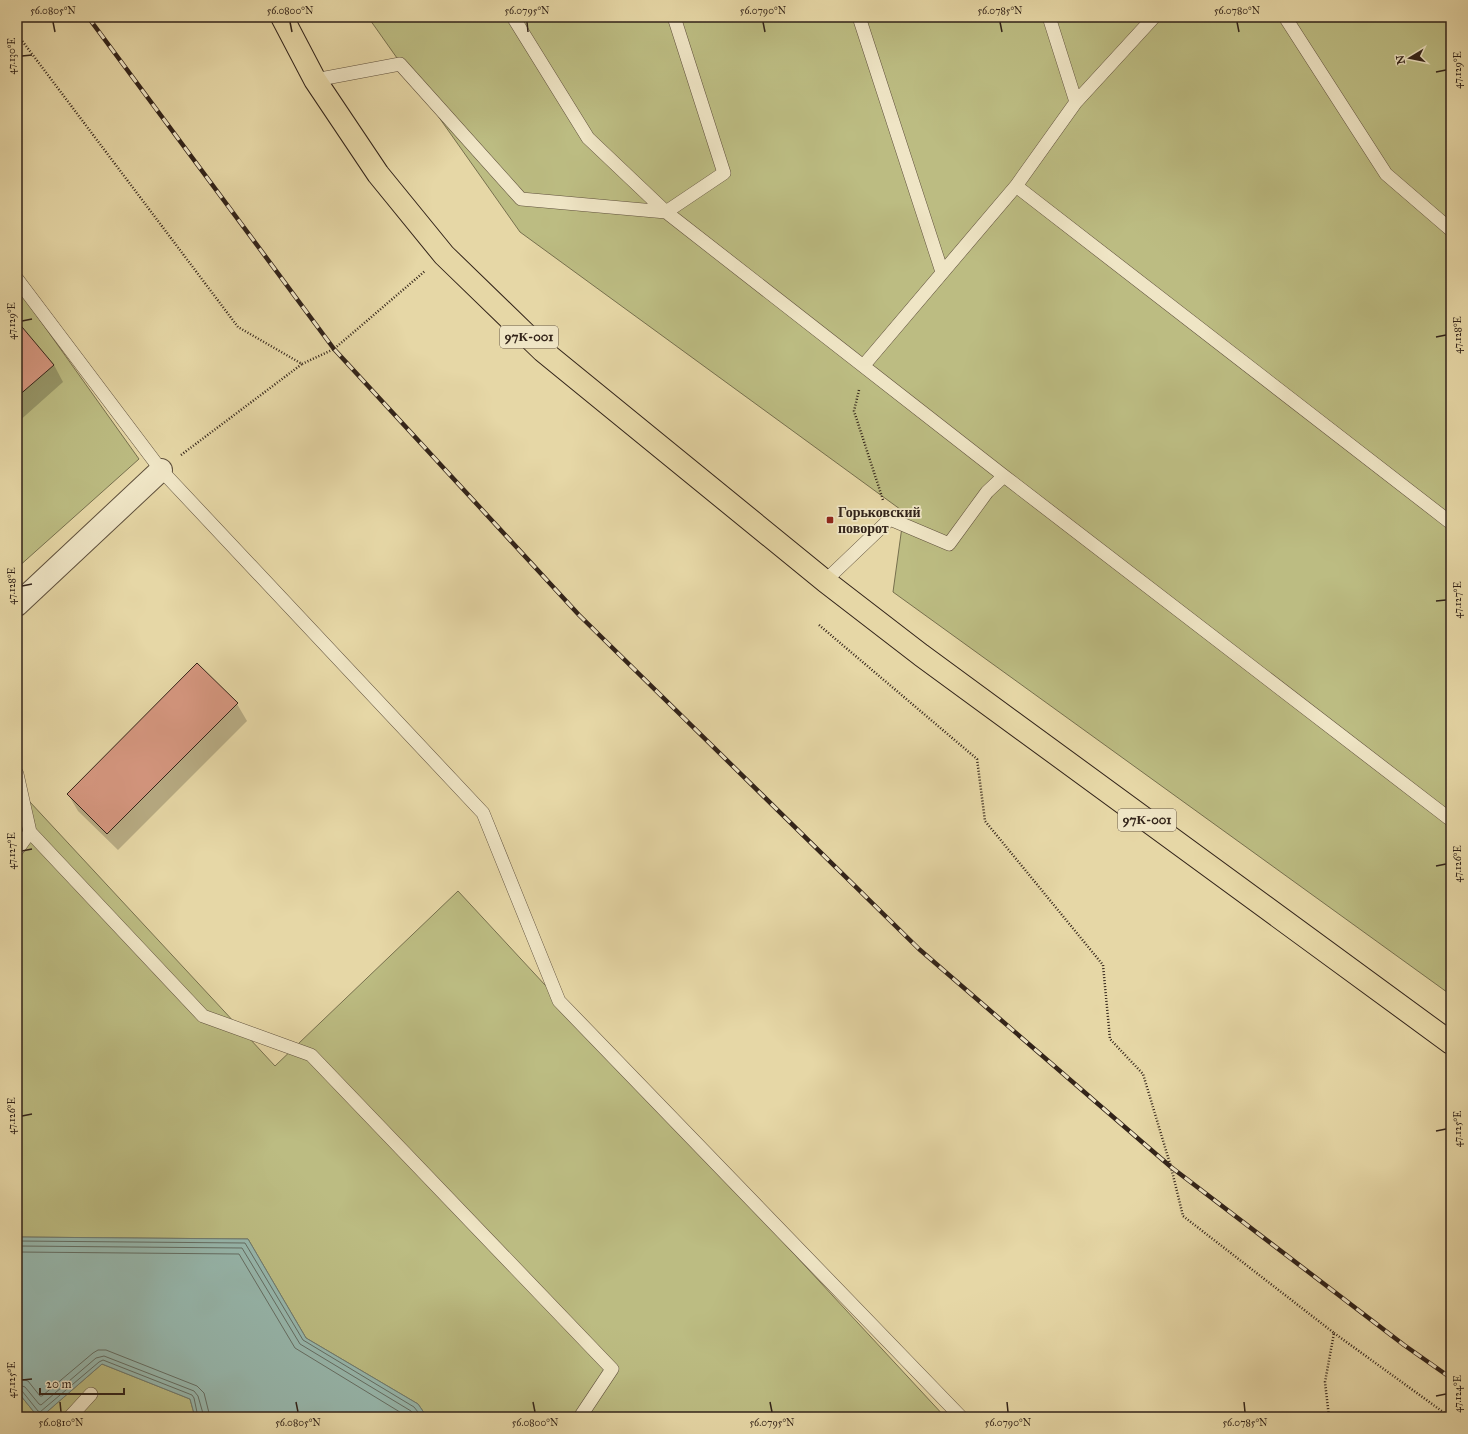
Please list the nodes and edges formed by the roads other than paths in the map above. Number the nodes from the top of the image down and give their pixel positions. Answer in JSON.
{"nodes":[{"id":1,"x":282,"y":17,"type":"edge"},
{"id":2,"x":513,"y":17,"type":"edge"},
{"id":3,"x":674,"y":17,"type":"edge"},
{"id":4,"x":859,"y":17,"type":"edge"},
{"id":5,"x":1050,"y":17,"type":"edge"},
{"id":6,"x":1154,"y":17,"type":"edge"},
{"id":7,"x":1285,"y":17,"type":"edge"},
{"id":8,"x":315,"y":80,"type":"junction"},
{"id":9,"x":1076,"y":102,"type":"junction"},
{"id":10,"x":1016,"y":186,"type":"junction"},
{"id":11,"x":666,"y":212,"type":"junction"},
{"id":12,"x":1451,"y":230,"type":"edge"},
{"id":13,"x":942,"y":272,"type":"junction"},
{"id":14,"x":17,"y":279,"type":"edge"},
{"id":15,"x":21,"y":295,"type":"edge"},
{"id":16,"x":864,"y":365,"type":"junction"},
{"id":17,"x":162,"y":470,"type":"junction"},
{"id":18,"x":1004,"y":476,"type":"junction"},
{"id":19,"x":1451,"y":523,"type":"edge"},
{"id":20,"x":825,"y":581,"type":"junction"},
{"id":21,"x":17,"y":605,"type":"edge"},
{"id":22,"x":17,"y":774,"type":"edge"},
{"id":23,"x":1451,"y":820,"type":"edge"},
{"id":24,"x":30,"y":832,"type":"junction"},
{"id":25,"x":17,"y":850,"type":"edge"},
{"id":26,"x":1451,"y":1043,"type":"edge"},
{"id":27,"x":92,"y":1394,"type":"dead end"},
{"id":28,"x":70,"y":1417,"type":"edge"},
{"id":29,"x":580,"y":1417,"type":"edge"},
{"id":30,"x":961,"y":1417,"type":"edge"}],
"edges":[{"from":1,"to":8,"type":"main road","number":"97К-001"},
{"from":2,"to":11,"type":"lane"},
{"from":3,"to":11,"type":"lane"},
{"from":4,"to":13,"type":"lane"},
{"from":5,"to":9,"type":"lane"},
{"from":6,"to":9,"type":"lane"},
{"from":7,"to":12,"type":"lane"},
{"from":8,"to":11,"type":"lane"},
{"from":8,"to":20,"type":"main road","number":"97К-001"},
{"from":9,"to":10,"type":"lane"},
{"from":10,"to":13,"type":"lane"},
{"from":10,"to":19,"type":"lane"},
{"from":11,"to":16,"type":"lane"},
{"from":13,"to":16,"type":"lane"},
{"from":14,"to":15,"type":"lane"},
{"from":15,"to":17,"type":"lane"},
{"from":16,"to":18,"type":"lane"},
{"from":17,"to":21,"type":"street"},
{"from":17,"to":30,"type":"lane"},
{"from":18,"to":20,"type":"lane"},
{"from":18,"to":23,"type":"lane"},
{"from":20,"to":26,"type":"main road","number":"97К-001"},
{"from":22,"to":24,"type":"lane"},
{"from":24,"to":25,"type":"lane"},
{"from":24,"to":29,"type":"lane"},
{"from":27,"to":28,"type":"lane"}]}
